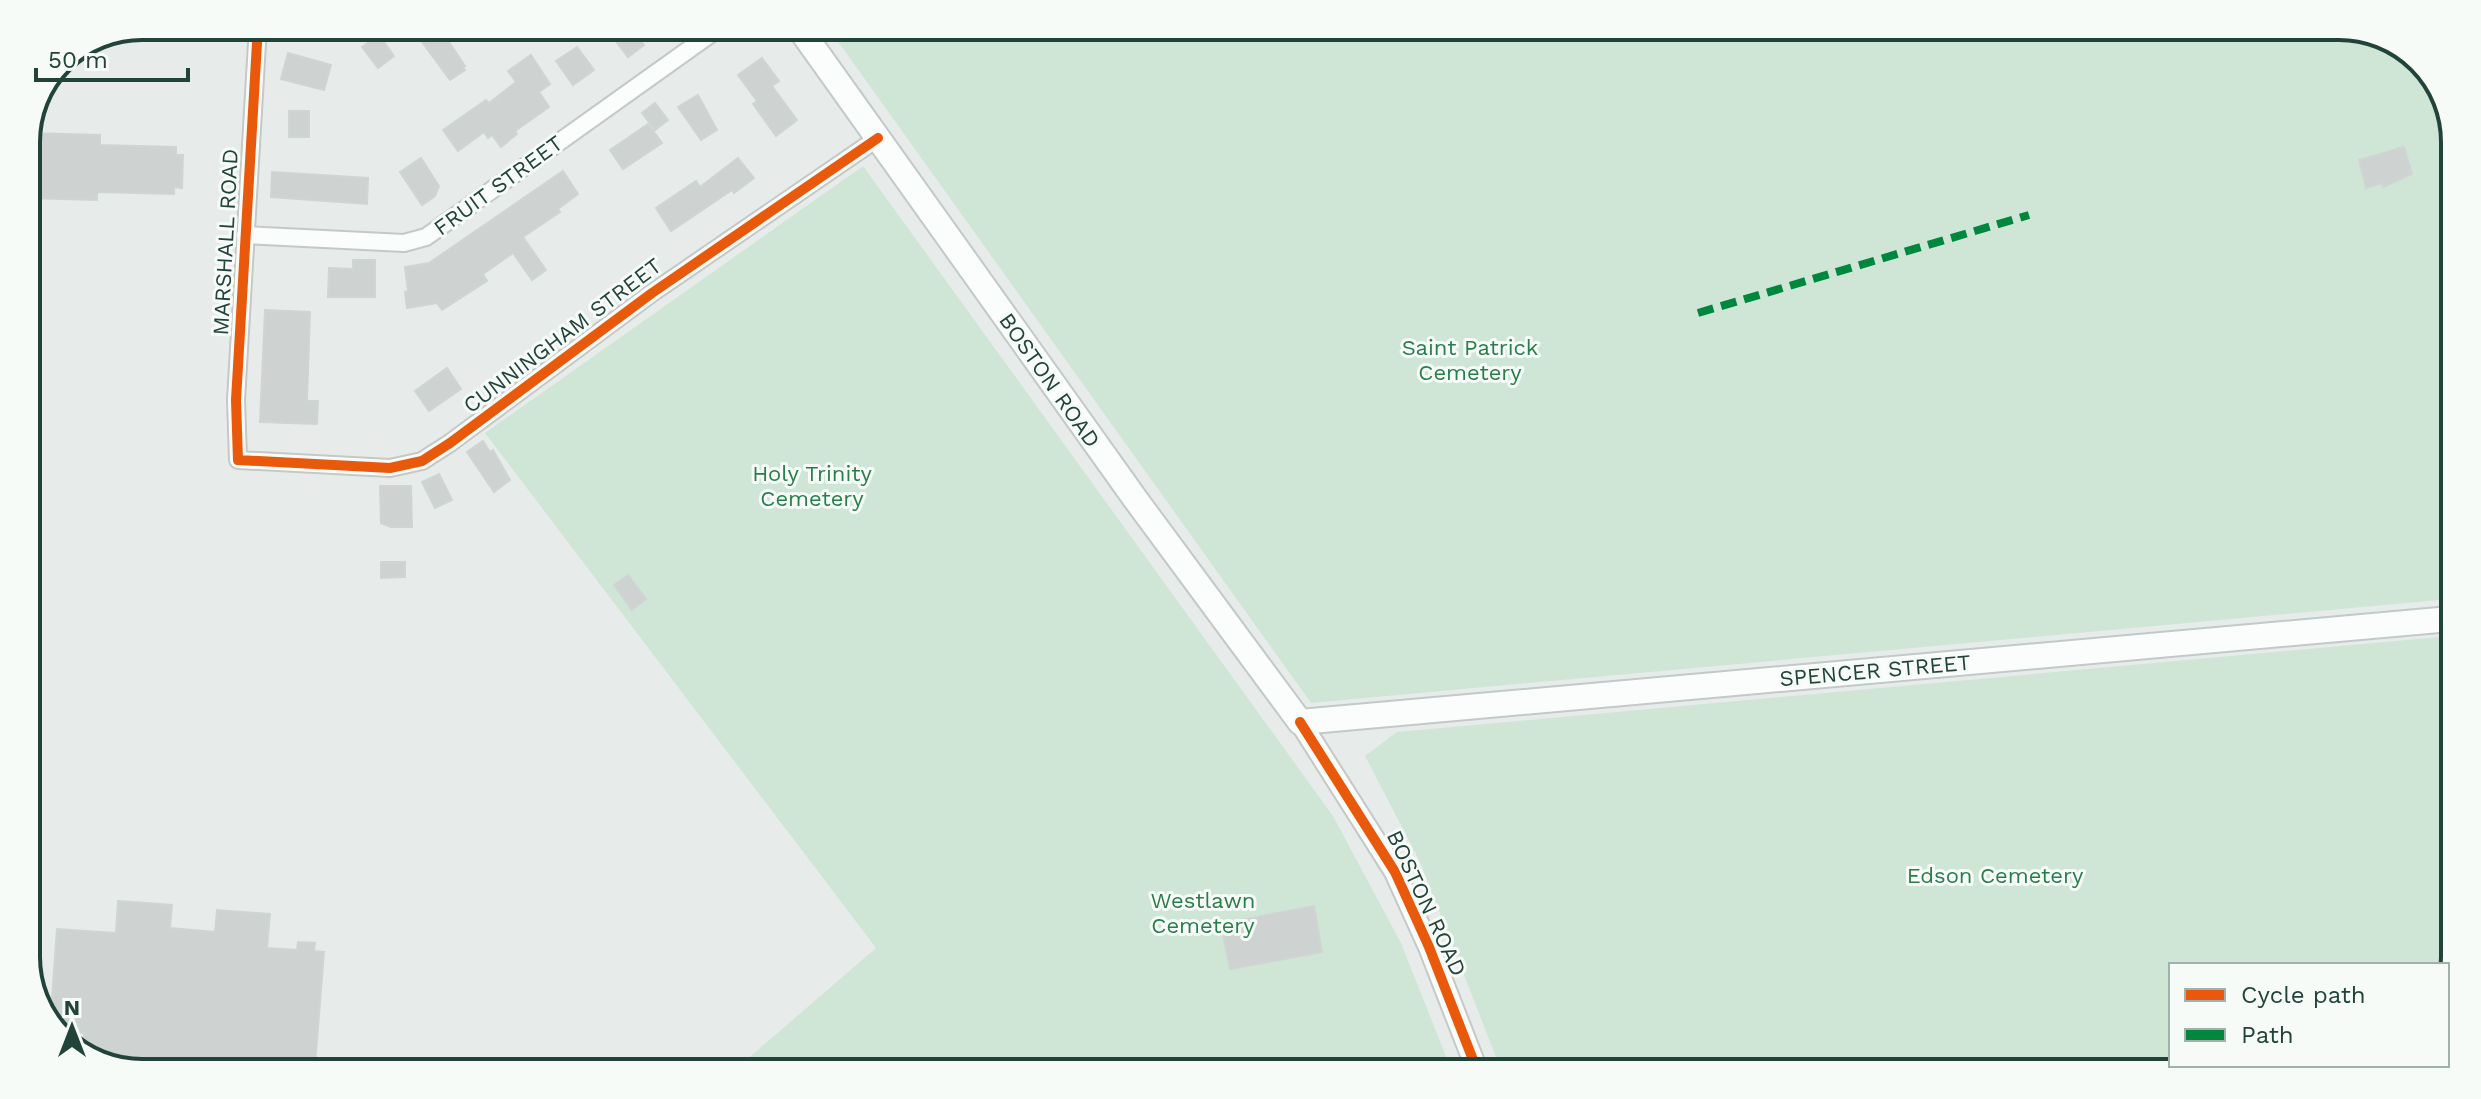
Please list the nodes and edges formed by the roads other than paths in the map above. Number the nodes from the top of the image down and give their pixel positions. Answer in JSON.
{"nodes":[{"id":1,"x":257,"y":40,"type":"edge"},
{"id":2,"x":702,"y":40,"type":"edge"},
{"id":3,"x":808,"y":40,"type":"edge"},
{"id":4,"x":878,"y":138,"type":"junction"},
{"id":5,"x":245,"y":235,"type":"junction"},
{"id":6,"x":238,"y":460,"type":"joint"},
{"id":7,"x":2441,"y":620,"type":"edge"},
{"id":8,"x":1300,"y":722,"type":"junction"},
{"id":9,"x":1473,"y":1059,"type":"edge"}],
"edges":[{"from":1,"to":5,"type":"street","name":"MARSHALL ROAD"},
{"from":2,"to":5,"type":"street","name":"FRUIT STREET"},
{"from":3,"to":4,"type":"main road","name":"BOSTON ROAD"},
{"from":4,"to":6,"type":"street","name":"CUNNINGHAM STREET"},
{"from":4,"to":8,"type":"main road","name":"BOSTON ROAD"},
{"from":5,"to":6,"type":"street","name":"MARSHALL ROAD"},
{"from":7,"to":8,"type":"main road","name":"SPENCER STREET"},
{"from":8,"to":9,"type":"street","name":"BOSTON ROAD"}]}
